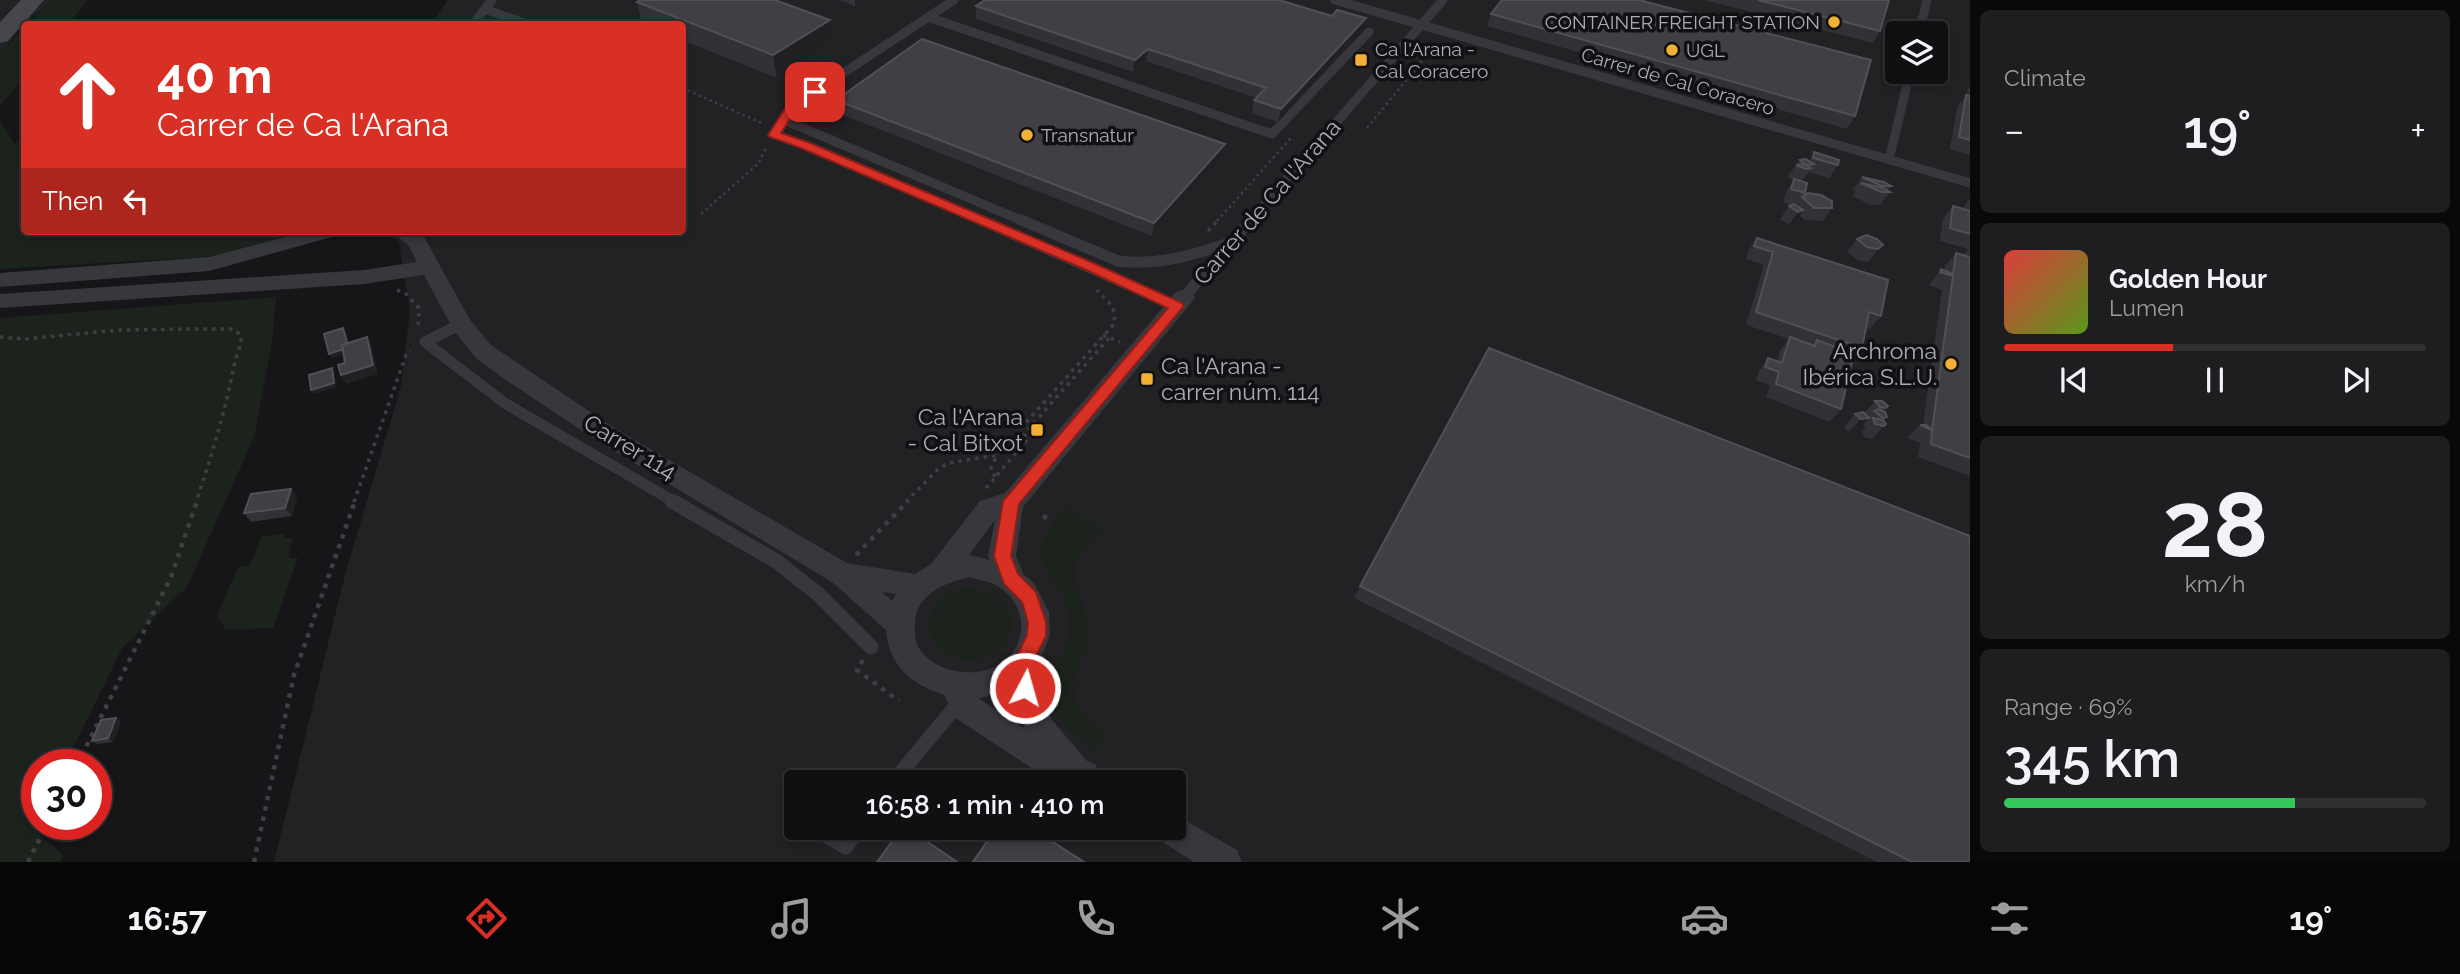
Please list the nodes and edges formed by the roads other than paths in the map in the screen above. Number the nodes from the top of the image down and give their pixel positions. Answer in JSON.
{"nodes":[{"id":1,"x":16,"y":0,"type":"edge"},
{"id":2,"x":33,"y":0,"type":"edge"},
{"id":3,"x":492,"y":0,"type":"edge"},
{"id":4,"x":954,"y":0,"type":"edge"},
{"id":5,"x":1335,"y":0,"type":"edge"},
{"id":6,"x":1443,"y":0,"type":"edge"},
{"id":7,"x":1927,"y":0,"type":"edge"},
{"id":8,"x":485,"y":9,"type":"junction"},
{"id":9,"x":0,"y":17,"type":"edge"},
{"id":10,"x":928,"y":17,"type":"junction"},
{"id":11,"x":475,"y":21,"type":"edge"},
{"id":12,"x":519,"y":21,"type":"edge"},
{"id":13,"x":1922,"y":21,"type":"edge"},
{"id":14,"x":1422,"y":25,"type":"junction"},
{"id":15,"x":1369,"y":32,"type":"edge"},
{"id":16,"x":0,"y":36,"type":"edge"},
{"id":17,"x":1907,"y":84,"type":"edge"},
{"id":18,"x":784,"y":120,"type":"junction"},
{"id":19,"x":1889,"y":160,"type":"junction"},
{"id":20,"x":1970,"y":183,"type":"edge"},
{"id":21,"x":317,"y":235,"type":"edge"},
{"id":22,"x":407,"y":235,"type":"edge"},
{"id":23,"x":1233,"y":242,"type":"junction"},
{"id":24,"x":429,"y":267,"type":"junction"},
{"id":25,"x":0,"y":280,"type":"edge"},
{"id":26,"x":0,"y":301,"type":"edge"},
{"id":27,"x":1181,"y":302,"type":"junction"},
{"id":28,"x":461,"y":324,"type":"junction"},
{"id":29,"x":1011,"y":501,"type":"junction"},
{"id":30,"x":854,"y":562,"type":"junction"},
{"id":31,"x":942,"y":570,"type":"junction"},
{"id":32,"x":1011,"y":578,"type":"junction"},
{"id":33,"x":917,"y":586,"type":"junction"},
{"id":34,"x":899,"y":624,"type":"junction"},
{"id":35,"x":871,"y":647,"type":"road end"},
{"id":36,"x":1024,"y":660,"type":"junction"},
{"id":37,"x":957,"y":692,"type":"junction"},
{"id":38,"x":902,"y":770,"type":"edge"},
{"id":39,"x":1068,"y":770,"type":"edge"},
{"id":40,"x":1080,"y":770,"type":"edge"},
{"id":41,"x":1186,"y":838,"type":"edge"},
{"id":42,"x":834,"y":840,"type":"edge"},
{"id":43,"x":850,"y":840,"type":"edge"},
{"id":44,"x":1225,"y":862,"type":"edge"}],
"edges":[{"from":1,"to":9,"type":"main road"},
{"from":2,"to":16,"type":"main road"},
{"from":3,"to":8,"type":"lane"},
{"from":4,"to":10,"type":"lane"},
{"from":5,"to":14,"type":"lane","name":"Carrer de Cal Coracero"},
{"from":6,"to":14,"type":"lane","name":"Carrer de Ca l'Arana"},
{"from":7,"to":13,"type":"lane"},
{"from":8,"to":11,"type":"lane"},
{"from":8,"to":12,"type":"lane"},
{"from":10,"to":15,"type":"lane"},
{"from":10,"to":18,"type":"lane"},
{"from":14,"to":19,"type":"lane","name":"Carrer de Cal Coracero"},
{"from":14,"to":23,"type":"lane","name":"Carrer de Ca l'Arana"},
{"from":17,"to":19,"type":"lane"},
{"from":18,"to":23,"type":"lane"},
{"from":18,"to":27,"type":"lane"},
{"from":19,"to":20,"type":"lane","name":"Carrer de Cal Coracero"},
{"from":21,"to":25,"type":"street"},
{"from":22,"to":24,"type":"street","name":"Carrer 114"},
{"from":23,"to":27,"type":"lane","name":"Carrer de Ca l'Arana"},
{"from":24,"to":26,"type":"street"},
{"from":24,"to":28,"type":"street","name":"Carrer 114"},
{"from":27,"to":29,"type":"street","name":"Carrer de Ca l'Arana"},
{"from":28,"to":30,"type":"street","name":"Carrer 114"},
{"from":28,"to":35,"type":"lane"},
{"from":29,"to":31,"type":"street","name":"Carrer de Ca l'Arana"},
{"from":29,"to":32,"type":"street"},
{"from":30,"to":33,"type":"street"},
{"from":30,"to":34,"type":"street","name":"Carrer 114"},
{"from":31,"to":32,"type":"street"},
{"from":31,"to":33,"type":"street"},
{"from":32,"to":36,"type":"street"},
{"from":33,"to":34,"type":"street"},
{"from":34,"to":37,"type":"street"},
{"from":36,"to":37,"type":"street"},
{"from":36,"to":40,"type":"street"},
{"from":37,"to":38,"type":"lane"},
{"from":37,"to":39,"type":"street"},
{"from":41,"to":44,"type":"street"},
{"from":42,"to":43,"type":"lane"}]}
